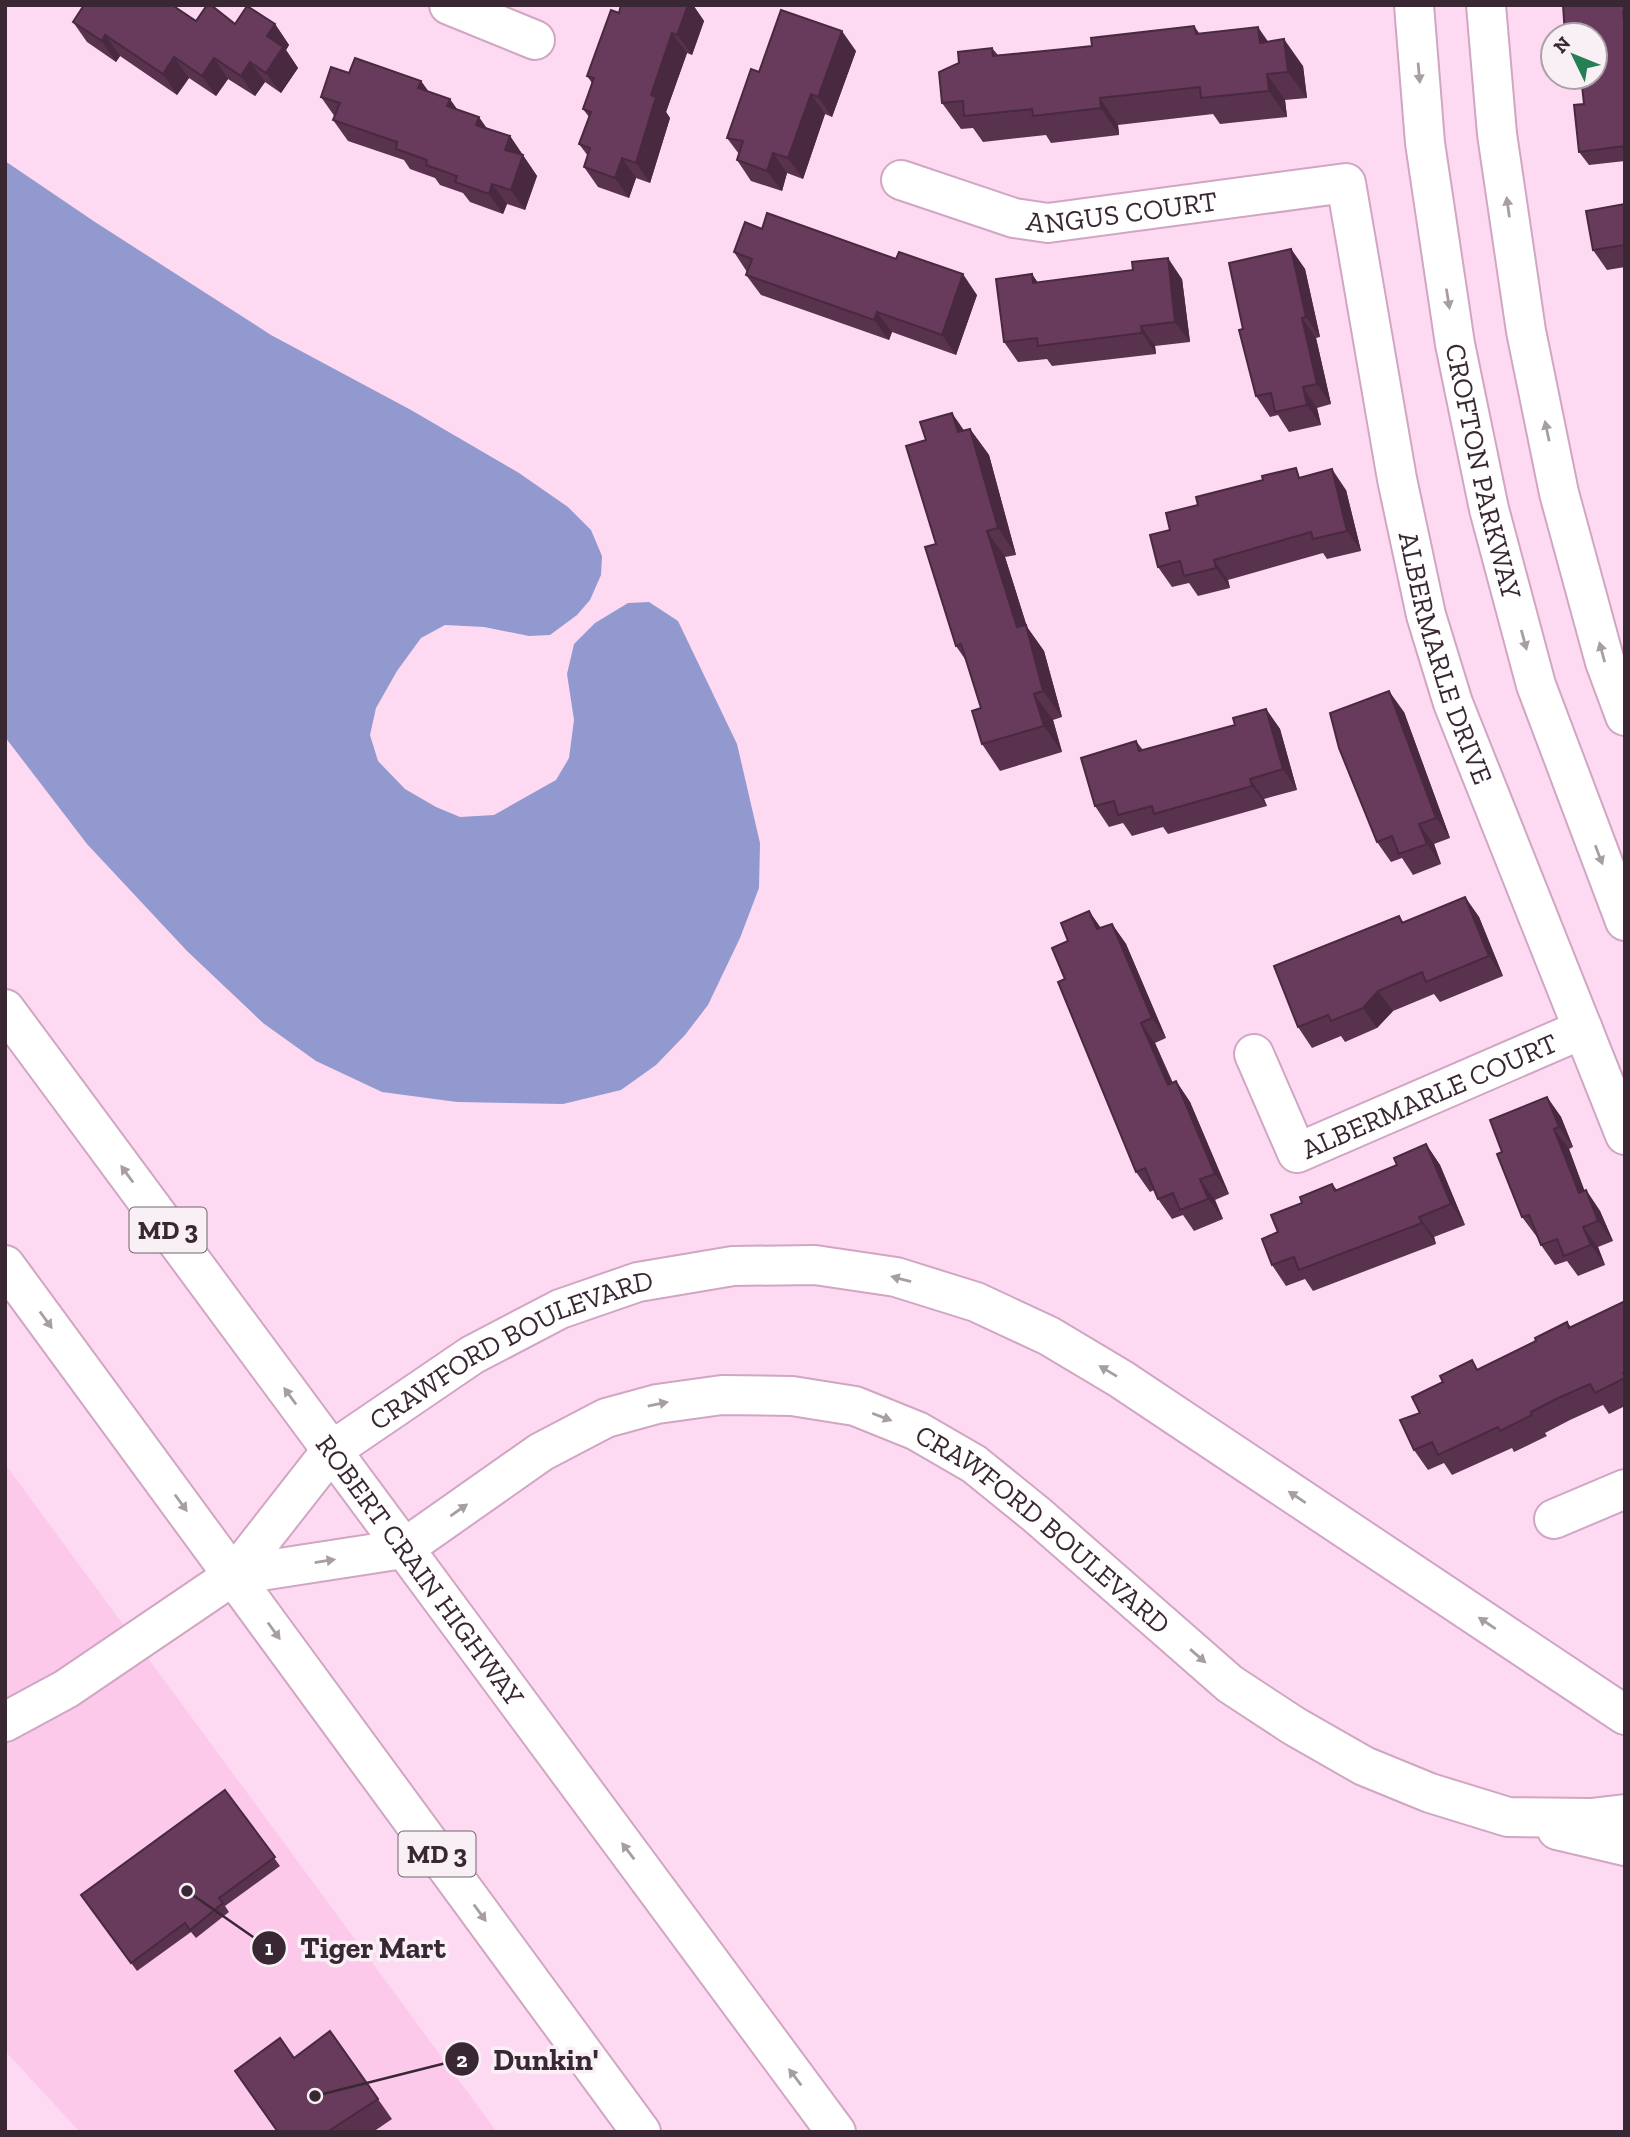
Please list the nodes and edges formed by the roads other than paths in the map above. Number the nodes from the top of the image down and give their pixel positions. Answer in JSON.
{"nodes":[{"id":1,"x":449,"y":5,"type":"edge"},
{"id":2,"x":1414,"y":5,"type":"edge"},
{"id":3,"x":1486,"y":5,"type":"edge"},
{"id":4,"x":535,"y":40,"type":"dead end"},
{"id":5,"x":901,"y":180,"type":"dead end"},
{"id":6,"x":1346,"y":183,"type":"joint"},
{"id":7,"x":1625,"y":716,"type":"edge"},
{"id":8,"x":1625,"y":921,"type":"edge"},
{"id":9,"x":5,"y":1009,"type":"edge"},
{"id":10,"x":1583,"y":1029,"type":"junction"},
{"id":11,"x":1254,"y":1054,"type":"dead end"},
{"id":12,"x":1621,"y":1117,"type":"edge"},
{"id":13,"x":5,"y":1265,"type":"edge"},
{"id":14,"x":331,"y":1451,"type":"junction"},
{"id":15,"x":1625,"y":1489,"type":"edge"},
{"id":16,"x":1554,"y":1519,"type":"dead end"},
{"id":17,"x":403,"y":1549,"type":"junction"},
{"id":18,"x":234,"y":1575,"type":"junction"},
{"id":19,"x":1537,"y":1656,"type":"junction"},
{"id":20,"x":1625,"y":1689,"type":"edge"},
{"id":21,"x":1625,"y":1715,"type":"edge"},
{"id":22,"x":5,"y":1722,"type":"edge"},
{"id":23,"x":1625,"y":1814,"type":"edge"},
{"id":24,"x":1508,"y":1817,"type":"junction"},
{"id":25,"x":1625,"y":1846,"type":"edge"},
{"id":26,"x":641,"y":2132,"type":"edge"},
{"id":27,"x":836,"y":2132,"type":"edge"}],
"edges":[{"from":1,"to":4,"type":"main road"},
{"from":2,"to":8,"type":"main road","name":"CROFTON PARKWAY","one_way":true},
{"from":7,"to":3,"type":"main road","one_way":true},
{"from":5,"to":6,"type":"main road","name":"ANGUS COURT"},
{"from":6,"to":10,"type":"main road","name":"ALBERMARLE DRIVE"},
{"from":14,"to":9,"type":"main road","name":"ROBERT CRAIN HIGHWAY","number":"MD 3","one_way":true},
{"from":10,"to":11,"type":"main road","name":"ALBERMARLE COURT"},
{"from":10,"to":12,"type":"main road","name":"ALBERMARLE DRIVE"},
{"from":13,"to":18,"type":"main road","number":"MD 3","one_way":true},
{"from":14,"to":17,"type":"main road","name":"ROBERT CRAIN HIGHWAY","number":"MD 3"},
{"from":14,"to":18,"type":"main road","name":"CRAWFORD BOULEVARD"},
{"from":19,"to":14,"type":"main road","name":"CRAWFORD BOULEVARD","one_way":true},
{"from":15,"to":16,"type":"main road"},
{"from":18,"to":17,"type":"main road","name":"CRAWFORD BOULEVARD","one_way":true},
{"from":17,"to":24,"type":"main road","name":"CRAWFORD BOULEVARD","one_way":true},
{"from":27,"to":17,"type":"main road","name":"ROBERT CRAIN HIGHWAY","number":"MD 3","one_way":true},
{"from":18,"to":22,"type":"main road"},
{"from":18,"to":26,"type":"main road","number":"MD 3","one_way":true},
{"from":19,"to":20,"type":"main road"},
{"from":19,"to":21,"type":"main road","name":"CRAWFORD BOULEVARD"},
{"from":23,"to":24,"type":"main road","name":"CRAWFORD BOULEVARD"},
{"from":24,"to":25,"type":"main road"}]}
